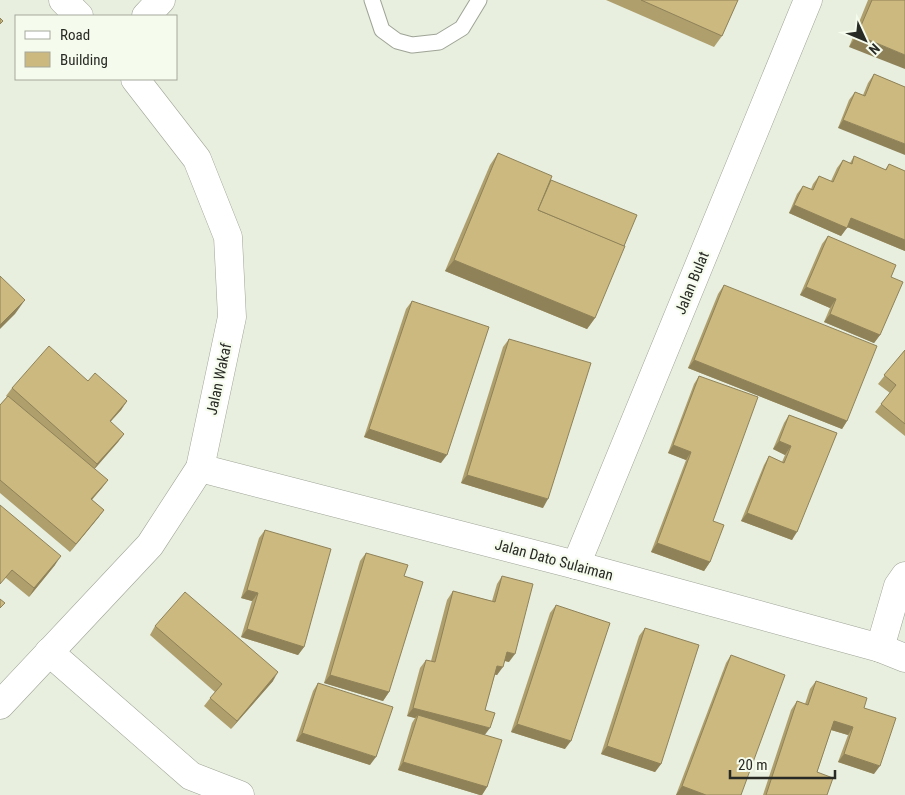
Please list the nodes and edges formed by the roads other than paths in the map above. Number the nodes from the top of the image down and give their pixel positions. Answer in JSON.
{"nodes":[{"id":1,"x":63,"y":0,"type":"edge"},
{"id":2,"x":161,"y":0,"type":"edge"},
{"id":3,"x":372,"y":0,"type":"edge"},
{"id":4,"x":479,"y":0,"type":"edge"},
{"id":5,"x":808,"y":0,"type":"edge"},
{"id":6,"x":78,"y":15,"type":"edge"},
{"id":7,"x":147,"y":15,"type":"edge"},
{"id":8,"x":135,"y":80,"type":"edge"},
{"id":9,"x":200,"y":468,"type":"junction"},
{"id":10,"x":576,"y":566,"type":"junction"},
{"id":11,"x":905,"y":576,"type":"edge"},
{"id":12,"x":880,"y":648,"type":"junction"},
{"id":13,"x":49,"y":652,"type":"junction"},
{"id":14,"x":905,"y":658,"type":"edge"},
{"id":15,"x":0,"y":705,"type":"edge"},
{"id":16,"x":240,"y":795,"type":"edge"}],
"edges":[{"from":1,"to":6,"type":"street"},
{"from":2,"to":7,"type":"street"},
{"from":3,"to":4,"type":"lane"},
{"from":5,"to":10,"type":"street","name":"Jalan Bulat"},
{"from":8,"to":9,"type":"street","name":"Jalan Wakaf"},
{"from":9,"to":10,"type":"street","name":"Jalan Dato Sulaiman"},
{"from":9,"to":13,"type":"street","name":"Jalan Wakaf"},
{"from":10,"to":12,"type":"street","name":"Jalan Dato Sulaiman"},
{"from":11,"to":12,"type":"street"},
{"from":12,"to":14,"type":"street","name":"Jalan Dato Sulaiman"},
{"from":13,"to":15,"type":"street","name":"Jalan Wakaf"},
{"from":13,"to":16,"type":"street"}]}
